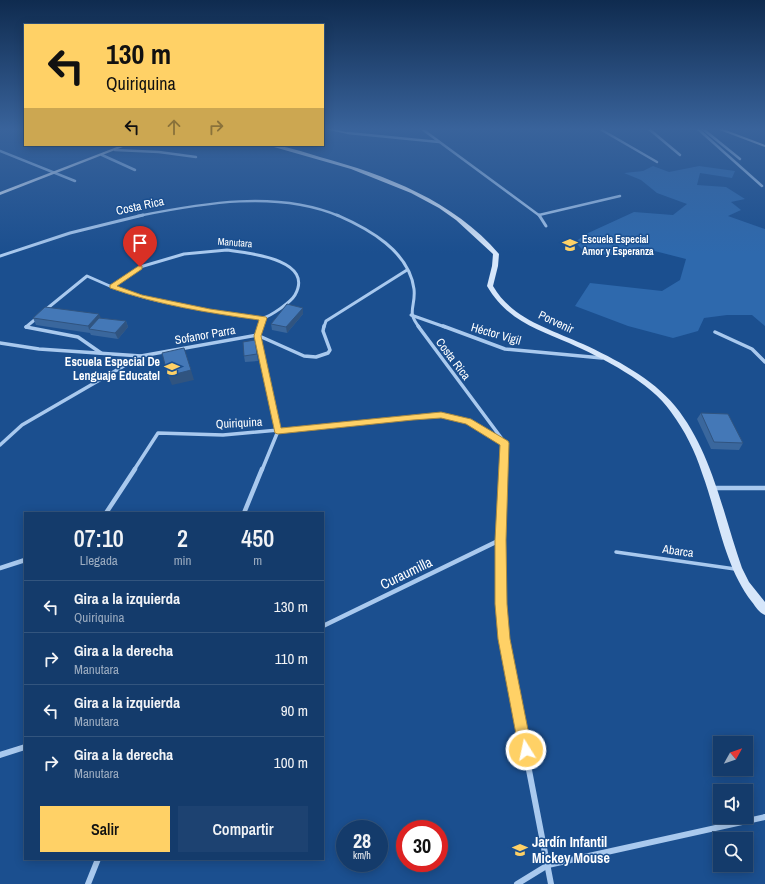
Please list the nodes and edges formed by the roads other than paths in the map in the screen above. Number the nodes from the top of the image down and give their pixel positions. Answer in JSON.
{"nodes":[{"id":1,"x":44,"y":170,"type":"edge"},
{"id":2,"x":63,"y":170,"type":"edge"},
{"id":3,"x":356,"y":170,"type":"edge"},
{"id":4,"x":478,"y":170,"type":"edge"},
{"id":5,"x":744,"y":170,"type":"edge"},
{"id":6,"x":53,"y":174,"type":"junction"},
{"id":7,"x":75,"y":181,"type":"dead end"},
{"id":8,"x":762,"y":186,"type":"dead end"},
{"id":9,"x":0,"y":194,"type":"edge"},
{"id":10,"x":620,"y":196,"type":"dead end"},
{"id":11,"x":539,"y":215,"type":"junction"},
{"id":12,"x":546,"y":226,"type":"dead end"},
{"id":13,"x":0,"y":256,"type":"edge"},
{"id":14,"x":407,"y":270,"type":"junction"},
{"id":15,"x":112,"y":287,"type":"junction"},
{"id":16,"x":411,"y":315,"type":"junction"},
{"id":17,"x":263,"y":318,"type":"junction"},
{"id":18,"x":715,"y":332,"type":"dead end"},
{"id":19,"x":258,"y":336,"type":"junction"},
{"id":20,"x":0,"y":343,"type":"edge"},
{"id":21,"x":102,"y":354,"type":"junction"},
{"id":22,"x":141,"y":356,"type":"junction"},
{"id":23,"x":602,"y":358,"type":"junction"},
{"id":24,"x":765,"y":362,"type":"edge"},
{"id":25,"x":278,"y":431,"type":"junction"},
{"id":26,"x":505,"y":443,"type":"junction"},
{"id":27,"x":0,"y":445,"type":"edge"},
{"id":28,"x":712,"y":488,"type":"junction"},
{"id":29,"x":765,"y":488,"type":"edge"},
{"id":30,"x":107,"y":512,"type":"edge"},
{"id":31,"x":244,"y":512,"type":"edge"},
{"id":32,"x":500,"y":540,"type":"junction"},
{"id":33,"x":616,"y":552,"type":"dead end"},
{"id":34,"x":24,"y":560,"type":"edge"},
{"id":35,"x":0,"y":568,"type":"edge"},
{"id":36,"x":737,"y":569,"type":"junction"},
{"id":37,"x":765,"y":610,"type":"edge"},
{"id":38,"x":324,"y":626,"type":"edge"},
{"id":39,"x":24,"y":747,"type":"edge"},
{"id":40,"x":0,"y":755,"type":"edge"},
{"id":41,"x":765,"y":817,"type":"edge"},
{"id":42,"x":98,"y":860,"type":"edge"},
{"id":43,"x":548,"y":865,"type":"junction"},
{"id":44,"x":88,"y":884,"type":"edge"},
{"id":45,"x":517,"y":884,"type":"edge"},
{"id":46,"x":551,"y":884,"type":"edge"}],
"edges":[{"from":1,"to":6,"type":"street"},
{"from":2,"to":6,"type":"street"},
{"from":3,"to":23,"type":"street","name":"Porvenir"},
{"from":4,"to":11,"type":"street"},
{"from":5,"to":8,"type":"street"},
{"from":6,"to":7,"type":"street"},
{"from":6,"to":9,"type":"street"},
{"from":10,"to":11,"type":"street"},
{"from":11,"to":12,"type":"street"},
{"from":13,"to":14,"type":"street","name":"Costa Rica"},
{"from":14,"to":16,"type":"street","name":"Costa Rica"},
{"from":14,"to":19,"type":"street"},
{"from":15,"to":17,"type":"street"},
{"from":15,"to":17,"type":"street","name":"Manutara"},
{"from":15,"to":21,"type":"street"},
{"from":16,"to":23,"type":"street","name":"Héctor Vigil"},
{"from":16,"to":26,"type":"street","name":"Costa Rica"},
{"from":17,"to":19,"type":"street"},
{"from":18,"to":24,"type":"street"},
{"from":19,"to":22,"type":"street","name":"Sofanor Parra"},
{"from":19,"to":25,"type":"street"},
{"from":20,"to":21,"type":"street"},
{"from":21,"to":22,"type":"street"},
{"from":22,"to":27,"type":"street","name":"Sofanor Parra"},
{"from":23,"to":28,"type":"street","name":"Porvenir"},
{"from":25,"to":26,"type":"street","name":"Quiriquina"},
{"from":25,"to":30,"type":"street","name":"Quiriquina"},
{"from":25,"to":31,"type":"street"},
{"from":26,"to":32,"type":"street"},
{"from":28,"to":29,"type":"street"},
{"from":28,"to":36,"type":"street","name":"Porvenir"},
{"from":32,"to":38,"type":"street","name":"Curaumilla"},
{"from":32,"to":43,"type":"street"},
{"from":33,"to":36,"type":"lane","name":"Abarca"},
{"from":34,"to":35,"type":"street"},
{"from":36,"to":37,"type":"street","name":"Porvenir"},
{"from":39,"to":40,"type":"street"},
{"from":41,"to":43,"type":"street"},
{"from":42,"to":44,"type":"street"},
{"from":43,"to":45,"type":"street"},
{"from":43,"to":46,"type":"street"}]}
